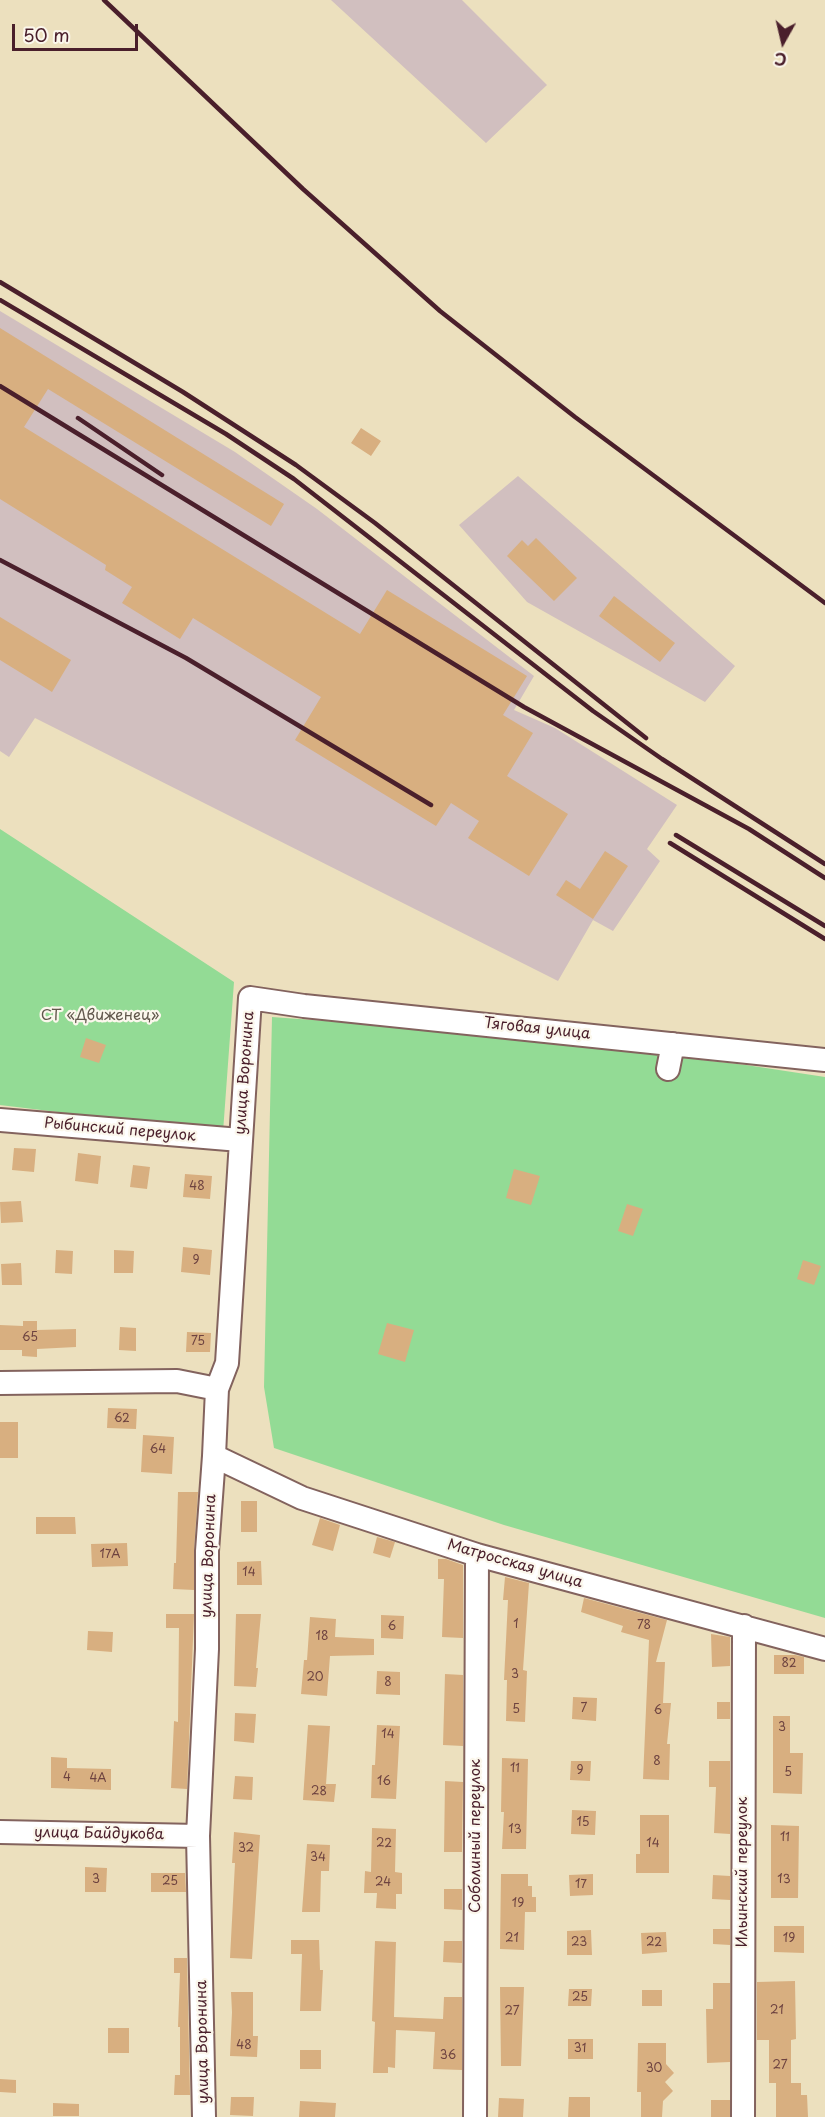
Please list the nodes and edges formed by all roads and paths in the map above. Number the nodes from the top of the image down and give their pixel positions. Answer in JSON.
{"nodes":[{"id":1,"x":250,"y":998,"type":"joint"},
{"id":2,"x":673,"y":1044,"type":"junction"},
{"id":3,"x":825,"y":1060,"type":"edge"},
{"id":4,"x":669,"y":1069,"type":"dead end"},
{"id":5,"x":0,"y":1120,"type":"edge"},
{"id":6,"x":240,"y":1140,"type":"junction"},
{"id":7,"x":0,"y":1383,"type":"edge"},
{"id":8,"x":217,"y":1389,"type":"junction"},
{"id":9,"x":214,"y":1456,"type":"junction"},
{"id":10,"x":477,"y":1555,"type":"junction"},
{"id":11,"x":744,"y":1626,"type":"junction"},
{"id":12,"x":825,"y":1649,"type":"edge"},
{"id":13,"x":0,"y":1832,"type":"edge"},
{"id":14,"x":198,"y":1836,"type":"junction"},
{"id":15,"x":204,"y":2117,"type":"edge"},
{"id":16,"x":475,"y":2117,"type":"edge"},
{"id":17,"x":742,"y":2117,"type":"edge"}],
"edges":[{"from":1,"to":2,"type":"street","name":"Тяговая улица"},
{"from":1,"to":6,"type":"street","name":"улица Воронина"},
{"from":2,"to":3,"type":"street","name":"Тяговая улица"},
{"from":2,"to":4,"type":"street"},
{"from":5,"to":6,"type":"street","name":"Рыбинский переулок"},
{"from":6,"to":8,"type":"street","name":"улица Воронина"},
{"from":7,"to":8,"type":"street"},
{"from":8,"to":9,"type":"street","name":"улица Воронина"},
{"from":9,"to":10,"type":"street","name":"Матросская улица"},
{"from":9,"to":14,"type":"street","name":"улица Воронина"},
{"from":10,"to":11,"type":"street","name":"Матросская улица"},
{"from":10,"to":16,"type":"street","name":"Соболиный переулок"},
{"from":11,"to":12,"type":"street","name":"Матросская улица"},
{"from":11,"to":17,"type":"street","name":"Ильинский переулок"},
{"from":13,"to":14,"type":"street","name":"улица Байдукова"},
{"from":14,"to":15,"type":"street","name":"улица Воронина"}]}
